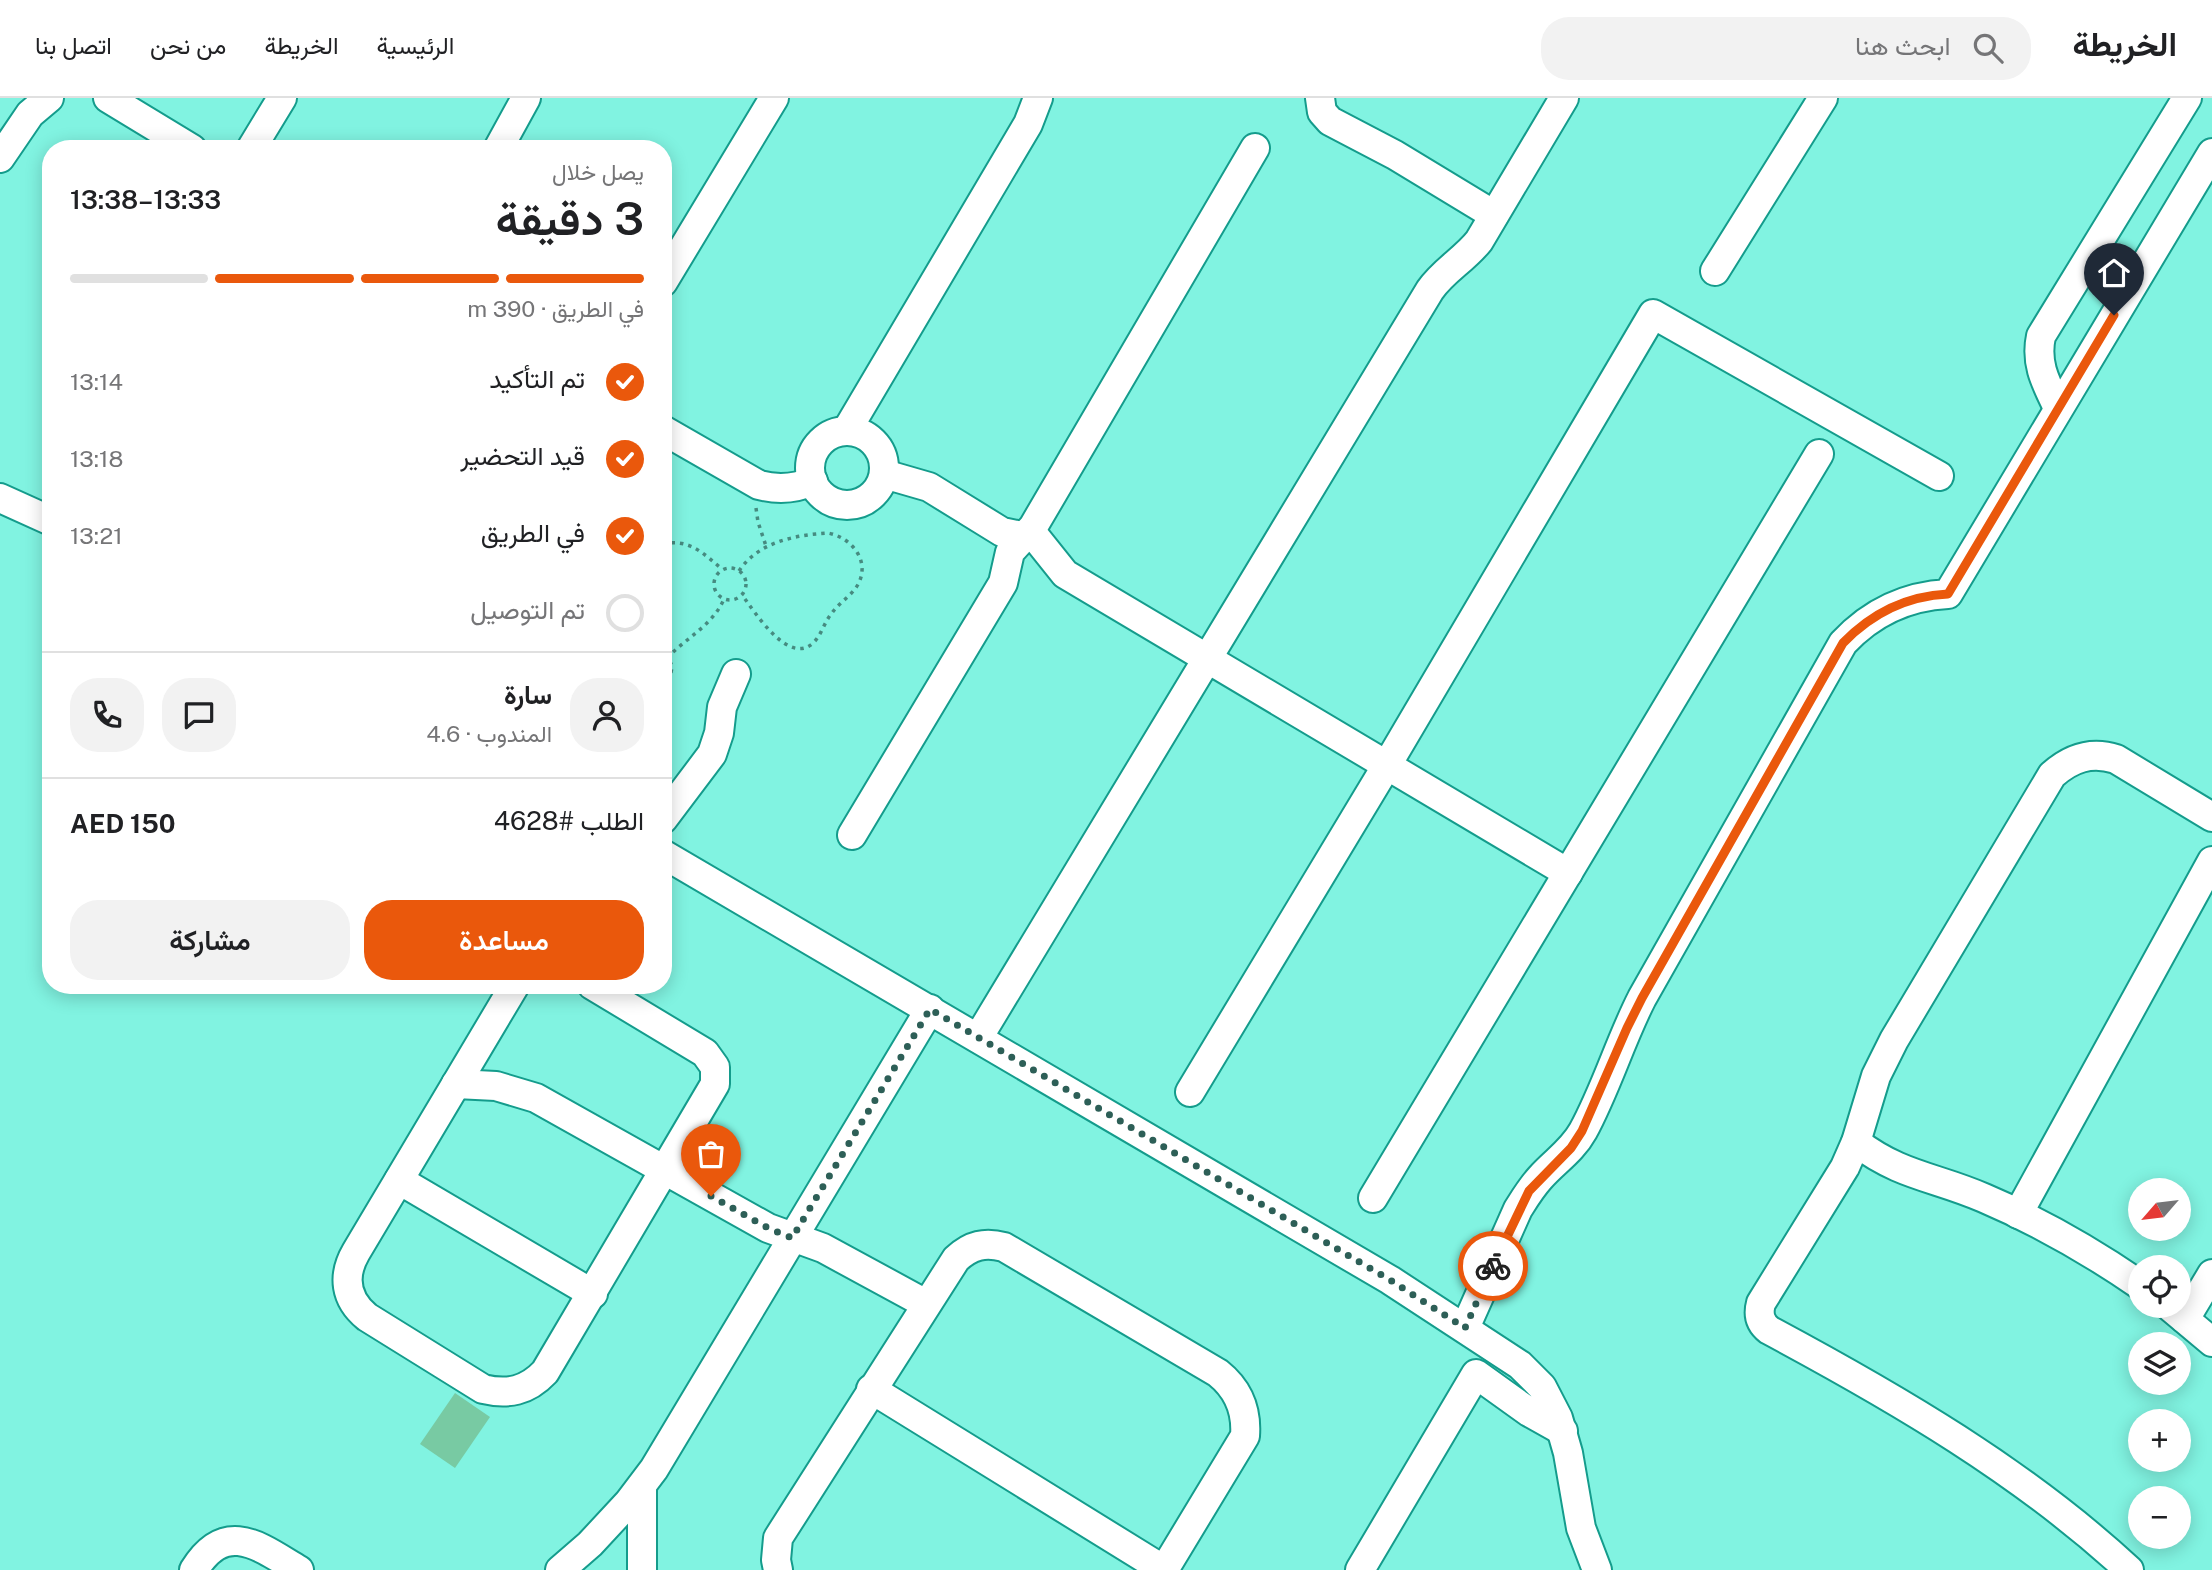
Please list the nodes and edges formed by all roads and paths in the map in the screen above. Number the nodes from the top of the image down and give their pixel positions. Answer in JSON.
{"nodes":[{"id":1,"x":49,"y":98,"type":"edge"},
{"id":2,"x":108,"y":98,"type":"edge"},
{"id":3,"x":282,"y":98,"type":"edge"},
{"id":4,"x":526,"y":98,"type":"edge"},
{"id":5,"x":774,"y":98,"type":"edge"},
{"id":6,"x":1038,"y":98,"type":"edge"},
{"id":7,"x":1320,"y":98,"type":"edge"},
{"id":8,"x":1564,"y":98,"type":"edge"},
{"id":9,"x":1823,"y":98,"type":"edge"},
{"id":10,"x":2187,"y":98,"type":"edge"},
{"id":11,"x":177,"y":140,"type":"edge"},
{"id":12,"x":256,"y":140,"type":"edge"},
{"id":13,"x":503,"y":140,"type":"edge"},
{"id":14,"x":1255,"y":148,"type":"dead end"},
{"id":15,"x":2212,"y":153,"type":"edge"},
{"id":16,"x":0,"y":158,"type":"edge"},
{"id":17,"x":1494,"y":215,"type":"junction"},
{"id":18,"x":672,"y":267,"type":"edge"},
{"id":19,"x":1715,"y":271,"type":"dead end"},
{"id":20,"x":2058,"y":408,"type":"junction"},
{"id":21,"x":847,"y":430,"type":"junction"},
{"id":22,"x":672,"y":435,"type":"edge"},
{"id":23,"x":1819,"y":454,"type":"dead end"},
{"id":24,"x":884,"y":474,"type":"junction"},
{"id":25,"x":1939,"y":476,"type":"dead end"},
{"id":26,"x":813,"y":481,"type":"junction"},
{"id":27,"x":760,"y":485,"type":"junction"},
{"id":28,"x":0,"y":498,"type":"edge"},
{"id":29,"x":42,"y":517,"type":"edge"},
{"id":30,"x":1026,"y":537,"type":"junction"},
{"id":31,"x":672,"y":542,"type":"edge"},
{"id":32,"x":766,"y":546,"type":"junction"},
{"id":33,"x":723,"y":569,"type":"junction"},
{"id":34,"x":739,"y":571,"type":"junction"},
{"id":35,"x":742,"y":595,"type":"junction"},
{"id":36,"x":724,"y":599,"type":"junction"},
{"id":37,"x":672,"y":651,"type":"edge"},
{"id":38,"x":1207,"y":660,"type":"junction"},
{"id":39,"x":736,"y":674,"type":"dead end"},
{"id":40,"x":1387,"y":765,"type":"junction"},
{"id":41,"x":672,"y":807,"type":"edge"},
{"id":42,"x":2212,"y":817,"type":"edge"},
{"id":43,"x":852,"y":835,"type":"dead end"},
{"id":44,"x":672,"y":859,"type":"edge"},
{"id":45,"x":2212,"y":861,"type":"edge"},
{"id":46,"x":1568,"y":873,"type":"junction"},
{"id":47,"x":510,"y":994,"type":"edge"},
{"id":48,"x":607,"y":994,"type":"edge"},
{"id":49,"x":930,"y":1009,"type":"junction"},
{"id":50,"x":978,"y":1038,"type":"junction"},
{"id":51,"x":456,"y":1084,"type":"junction"},
{"id":52,"x":1190,"y":1092,"type":"dead end"},
{"id":53,"x":1856,"y":1142,"type":"junction"},
{"id":54,"x":665,"y":1171,"type":"junction"},
{"id":55,"x":399,"y":1180,"type":"junction"},
{"id":56,"x":1373,"y":1198,"type":"dead end"},
{"id":57,"x":2018,"y":1214,"type":"junction"},
{"id":58,"x":792,"y":1238,"type":"junction"},
{"id":59,"x":2212,"y":1274,"type":"edge"},
{"id":60,"x":2128,"y":1277,"type":"edge"},
{"id":61,"x":593,"y":1294,"type":"junction"},
{"id":62,"x":2191,"y":1297,"type":"edge"},
{"id":63,"x":926,"y":1304,"type":"junction"},
{"id":64,"x":2184,"y":1318,"type":"edge"},
{"id":65,"x":1465,"y":1328,"type":"junction"},
{"id":66,"x":2212,"y":1342,"type":"edge"},
{"id":67,"x":1525,"y":1369,"type":"junction"},
{"id":68,"x":871,"y":1389,"type":"junction"},
{"id":69,"x":1502,"y":1392,"type":"junction"},
{"id":70,"x":1563,"y":1431,"type":"junction"},
{"id":71,"x":642,"y":1486,"type":"junction"},
{"id":72,"x":194,"y":1570,"type":"edge"},
{"id":73,"x":299,"y":1570,"type":"edge"},
{"id":74,"x":560,"y":1570,"type":"edge"},
{"id":75,"x":642,"y":1570,"type":"edge"},
{"id":76,"x":778,"y":1570,"type":"edge"},
{"id":77,"x":1164,"y":1570,"type":"edge"},
{"id":78,"x":1360,"y":1570,"type":"edge"},
{"id":79,"x":1597,"y":1570,"type":"edge"},
{"id":80,"x":2129,"y":1570,"type":"edge"}],
"edges":[{"from":1,"to":16,"type":"street"},
{"from":2,"to":11,"type":"street"},
{"from":3,"to":12,"type":"street"},
{"from":4,"to":13,"type":"street"},
{"from":5,"to":18,"type":"street"},
{"from":6,"to":21,"type":"street"},
{"from":7,"to":17,"type":"street"},
{"from":8,"to":17,"type":"street"},
{"from":9,"to":19,"type":"street"},
{"from":10,"to":20,"type":"street"},
{"from":14,"to":30,"type":"street"},
{"from":15,"to":20,"type":"street"},
{"from":17,"to":38,"type":"street"},
{"from":20,"to":65,"type":"street"},
{"from":21,"to":24,"type":"street"},
{"from":21,"to":26,"type":"street"},
{"from":22,"to":27,"type":"street"},
{"from":23,"to":46,"type":"street"},
{"from":24,"to":26,"type":"street"},
{"from":24,"to":30,"type":"street"},
{"from":25,"to":40,"type":"street"},
{"from":26,"to":27,"type":"street"},
{"from":27,"to":32,"type":"path"},
{"from":28,"to":29,"type":"street"},
{"from":30,"to":38,"type":"street"},
{"from":30,"to":43,"type":"street"},
{"from":31,"to":33,"type":"path"},
{"from":32,"to":34,"type":"path"},
{"from":32,"to":35,"type":"path"},
{"from":33,"to":34,"type":"path"},
{"from":33,"to":36,"type":"path"},
{"from":34,"to":35,"type":"path"},
{"from":35,"to":36,"type":"path"},
{"from":36,"to":37,"type":"path"},
{"from":38,"to":40,"type":"street"},
{"from":38,"to":50,"type":"street"},
{"from":39,"to":41,"type":"street"},
{"from":40,"to":46,"type":"street"},
{"from":40,"to":52,"type":"street"},
{"from":42,"to":53,"type":"street"},
{"from":44,"to":49,"type":"street"},
{"from":45,"to":57,"type":"street"},
{"from":46,"to":56,"type":"street"},
{"from":47,"to":51,"type":"street"},
{"from":48,"to":54,"type":"street"},
{"from":49,"to":50,"type":"street"},
{"from":49,"to":58,"type":"street"},
{"from":50,"to":65,"type":"street"},
{"from":51,"to":54,"type":"street"},
{"from":51,"to":55,"type":"street"},
{"from":53,"to":57,"type":"street"},
{"from":53,"to":80,"type":"street"},
{"from":54,"to":58,"type":"street"},
{"from":54,"to":61,"type":"street"},
{"from":55,"to":61,"type":"street"},
{"from":55,"to":61,"type":"street"},
{"from":57,"to":60,"type":"street"},
{"from":58,"to":63,"type":"street"},
{"from":58,"to":71,"type":"street"},
{"from":59,"to":62,"type":"street"},
{"from":63,"to":68,"type":"street"},
{"from":63,"to":77,"type":"street"},
{"from":64,"to":66,"type":"street"},
{"from":65,"to":67,"type":"street"},
{"from":67,"to":69,"type":"street"},
{"from":67,"to":70,"type":"street"},
{"from":68,"to":76,"type":"street"},
{"from":68,"to":77,"type":"street"},
{"from":69,"to":70,"type":"street"},
{"from":69,"to":78,"type":"street"},
{"from":70,"to":79,"type":"street"},
{"from":71,"to":74,"type":"street"},
{"from":71,"to":75,"type":"street"},
{"from":72,"to":73,"type":"street"}]}
